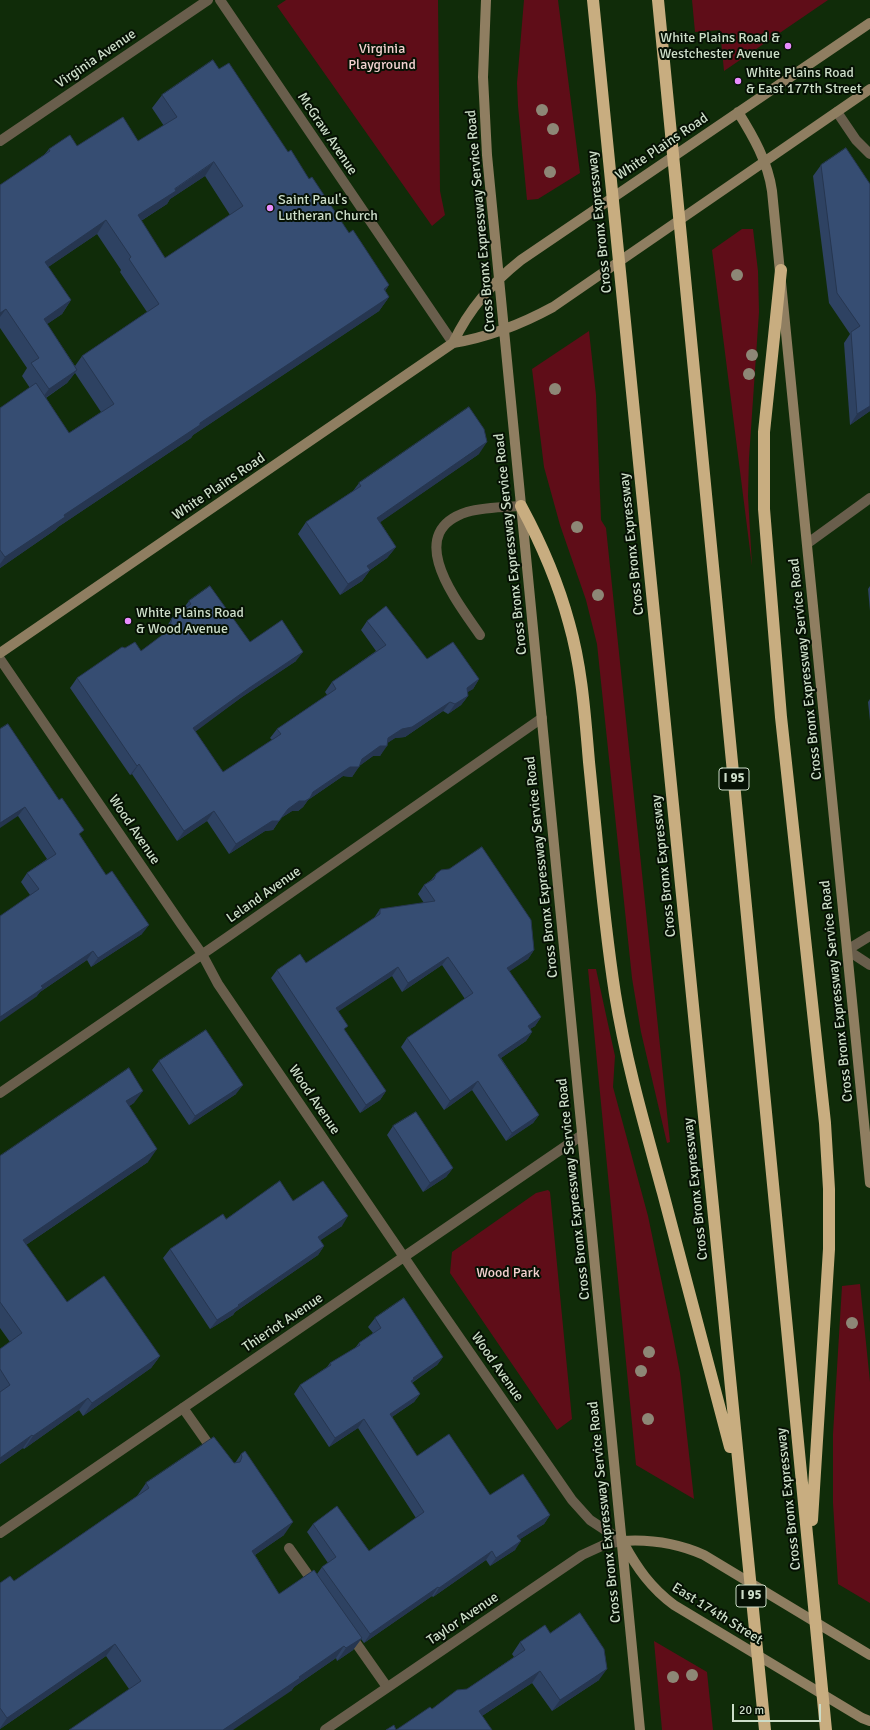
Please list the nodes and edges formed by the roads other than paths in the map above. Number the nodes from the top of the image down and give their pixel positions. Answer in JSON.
{"nodes":[{"id":1,"x":208,"y":0,"type":"edge"},
{"id":2,"x":220,"y":0,"type":"edge"},
{"id":3,"x":486,"y":0,"type":"edge"},
{"id":4,"x":593,"y":0,"type":"edge"},
{"id":5,"x":658,"y":0,"type":"edge"},
{"id":6,"x":870,"y":23,"type":"edge"},
{"id":7,"x":870,"y":89,"type":"edge"},
{"id":8,"x":738,"y":112,"type":"junction"},
{"id":9,"x":837,"y":112,"type":"junction"},
{"id":10,"x":0,"y":141,"type":"edge"},
{"id":11,"x":870,"y":154,"type":"edge"},
{"id":12,"x":764,"y":162,"type":"junction"},
{"id":13,"x":781,"y":270,"type":"junction"},
{"id":14,"x":500,"y":277,"type":"junction"},
{"id":15,"x":504,"y":331,"type":"junction"},
{"id":16,"x":453,"y":344,"type":"junction"},
{"id":17,"x":870,"y":498,"type":"edge"},
{"id":18,"x":521,"y":506,"type":"junction"},
{"id":19,"x":808,"y":543,"type":"junction"},
{"id":20,"x":480,"y":635,"type":"dead end"},
{"id":21,"x":0,"y":653,"type":"edge"},
{"id":22,"x":0,"y":659,"type":"edge"},
{"id":23,"x":542,"y":718,"type":"junction"},
{"id":24,"x":870,"y":936,"type":"edge"},
{"id":25,"x":847,"y":950,"type":"junction"},
{"id":26,"x":202,"y":954,"type":"junction"},
{"id":27,"x":870,"y":965,"type":"edge"},
{"id":28,"x":0,"y":1093,"type":"edge"},
{"id":29,"x":582,"y":1135,"type":"junction"},
{"id":30,"x":870,"y":1183,"type":"edge"},
{"id":31,"x":404,"y":1257,"type":"junction"},
{"id":32,"x":183,"y":1408,"type":"junction"},
{"id":33,"x":218,"y":1458,"type":"edge"},
{"id":34,"x":740,"y":1483,"type":"junction"},
{"id":35,"x":0,"y":1533,"type":"edge"},
{"id":36,"x":622,"y":1541,"type":"junction"},
{"id":37,"x":289,"y":1548,"type":"dead end"},
{"id":38,"x":810,"y":1558,"type":"junction"},
{"id":39,"x":320,"y":1592,"type":"edge"},
{"id":40,"x":342,"y":1623,"type":"edge"},
{"id":41,"x":870,"y":1655,"type":"edge"},
{"id":42,"x":387,"y":1687,"type":"junction"},
{"id":43,"x":762,"y":1708,"type":"junction"},
{"id":44,"x":866,"y":1720,"type":"edge"},
{"id":45,"x":324,"y":1730,"type":"edge"},
{"id":46,"x":640,"y":1730,"type":"edge"},
{"id":47,"x":761,"y":1730,"type":"edge"},
{"id":48,"x":765,"y":1730,"type":"edge"},
{"id":49,"x":826,"y":1730,"type":"edge"}],
"edges":[{"from":1,"to":10,"type":"street","name":"Virginia Avenue"},
{"from":2,"to":16,"type":"street","name":"McGraw Avenue"},
{"from":3,"to":14,"type":"main road","name":"Cross Bronx Expressway Service Road"},
{"from":4,"to":34,"type":"highway","name":"Cross Bronx Expressway","number":"I 95"},
{"from":5,"to":38,"type":"highway","name":"Cross Bronx Expressway","number":"I 95"},
{"from":6,"to":8,"type":"main road","name":"White Plains Road"},
{"from":7,"to":9,"type":"main road","name":"White Plains Road"},
{"from":8,"to":12,"type":"main road","name":"Cross Bronx Expressway Service Road"},
{"from":8,"to":14,"type":"main road","name":"White Plains Road"},
{"from":9,"to":11,"type":"street"},
{"from":9,"to":12,"type":"main road","name":"White Plains Road"},
{"from":12,"to":13,"type":"main road","name":"Cross Bronx Expressway Service Road"},
{"from":12,"to":15,"type":"main road","name":"White Plains Road"},
{"from":13,"to":19,"type":"main road","name":"Cross Bronx Expressway Service Road"},
{"from":13,"to":38,"type":"highway"},
{"from":14,"to":15,"type":"main road","name":"Cross Bronx Expressway Service Road"},
{"from":14,"to":16,"type":"main road","name":"White Plains Road"},
{"from":15,"to":16,"type":"main road","name":"White Plains Road"},
{"from":15,"to":18,"type":"main road","name":"Cross Bronx Expressway Service Road"},
{"from":16,"to":21,"type":"main road","name":"White Plains Road"},
{"from":17,"to":19,"type":"street"},
{"from":18,"to":20,"type":"street"},
{"from":18,"to":23,"type":"main road","name":"Cross Bronx Expressway Service Road"},
{"from":18,"to":34,"type":"highway"},
{"from":19,"to":25,"type":"main road","name":"Cross Bronx Expressway Service Road"},
{"from":22,"to":26,"type":"street","name":"Wood Avenue"},
{"from":23,"to":26,"type":"street","name":"Leland Avenue"},
{"from":23,"to":29,"type":"main road","name":"Cross Bronx Expressway Service Road"},
{"from":24,"to":25,"type":"street"},
{"from":25,"to":27,"type":"street"},
{"from":25,"to":30,"type":"main road","name":"Cross Bronx Expressway Service Road"},
{"from":26,"to":28,"type":"street","name":"Leland Avenue"},
{"from":26,"to":31,"type":"street","name":"Wood Avenue"},
{"from":29,"to":31,"type":"street","name":"Thieriot Avenue"},
{"from":29,"to":36,"type":"main road","name":"Cross Bronx Expressway Service Road"},
{"from":31,"to":32,"type":"street","name":"Thieriot Avenue"},
{"from":31,"to":36,"type":"street","name":"Wood Avenue"},
{"from":32,"to":33,"type":"street"},
{"from":32,"to":35,"type":"street","name":"Thieriot Avenue"},
{"from":34,"to":43,"type":"highway","name":"Cross Bronx Expressway","number":"I 95"},
{"from":36,"to":41,"type":"main road"},
{"from":36,"to":42,"type":"street","name":"Taylor Avenue"},
{"from":36,"to":44,"type":"main road","name":"East 174th Street"},
{"from":36,"to":46,"type":"main road","name":"Cross Bronx Expressway Service Road"},
{"from":37,"to":39,"type":"street"},
{"from":38,"to":49,"type":"highway","name":"Cross Bronx Expressway","number":"I 95"},
{"from":40,"to":42,"type":"street"},
{"from":42,"to":45,"type":"street","name":"Taylor Avenue"},
{"from":43,"to":47,"type":"highway"},
{"from":43,"to":48,"type":"highway","name":"Cross Bronx Expressway","number":"I 95"}]}
